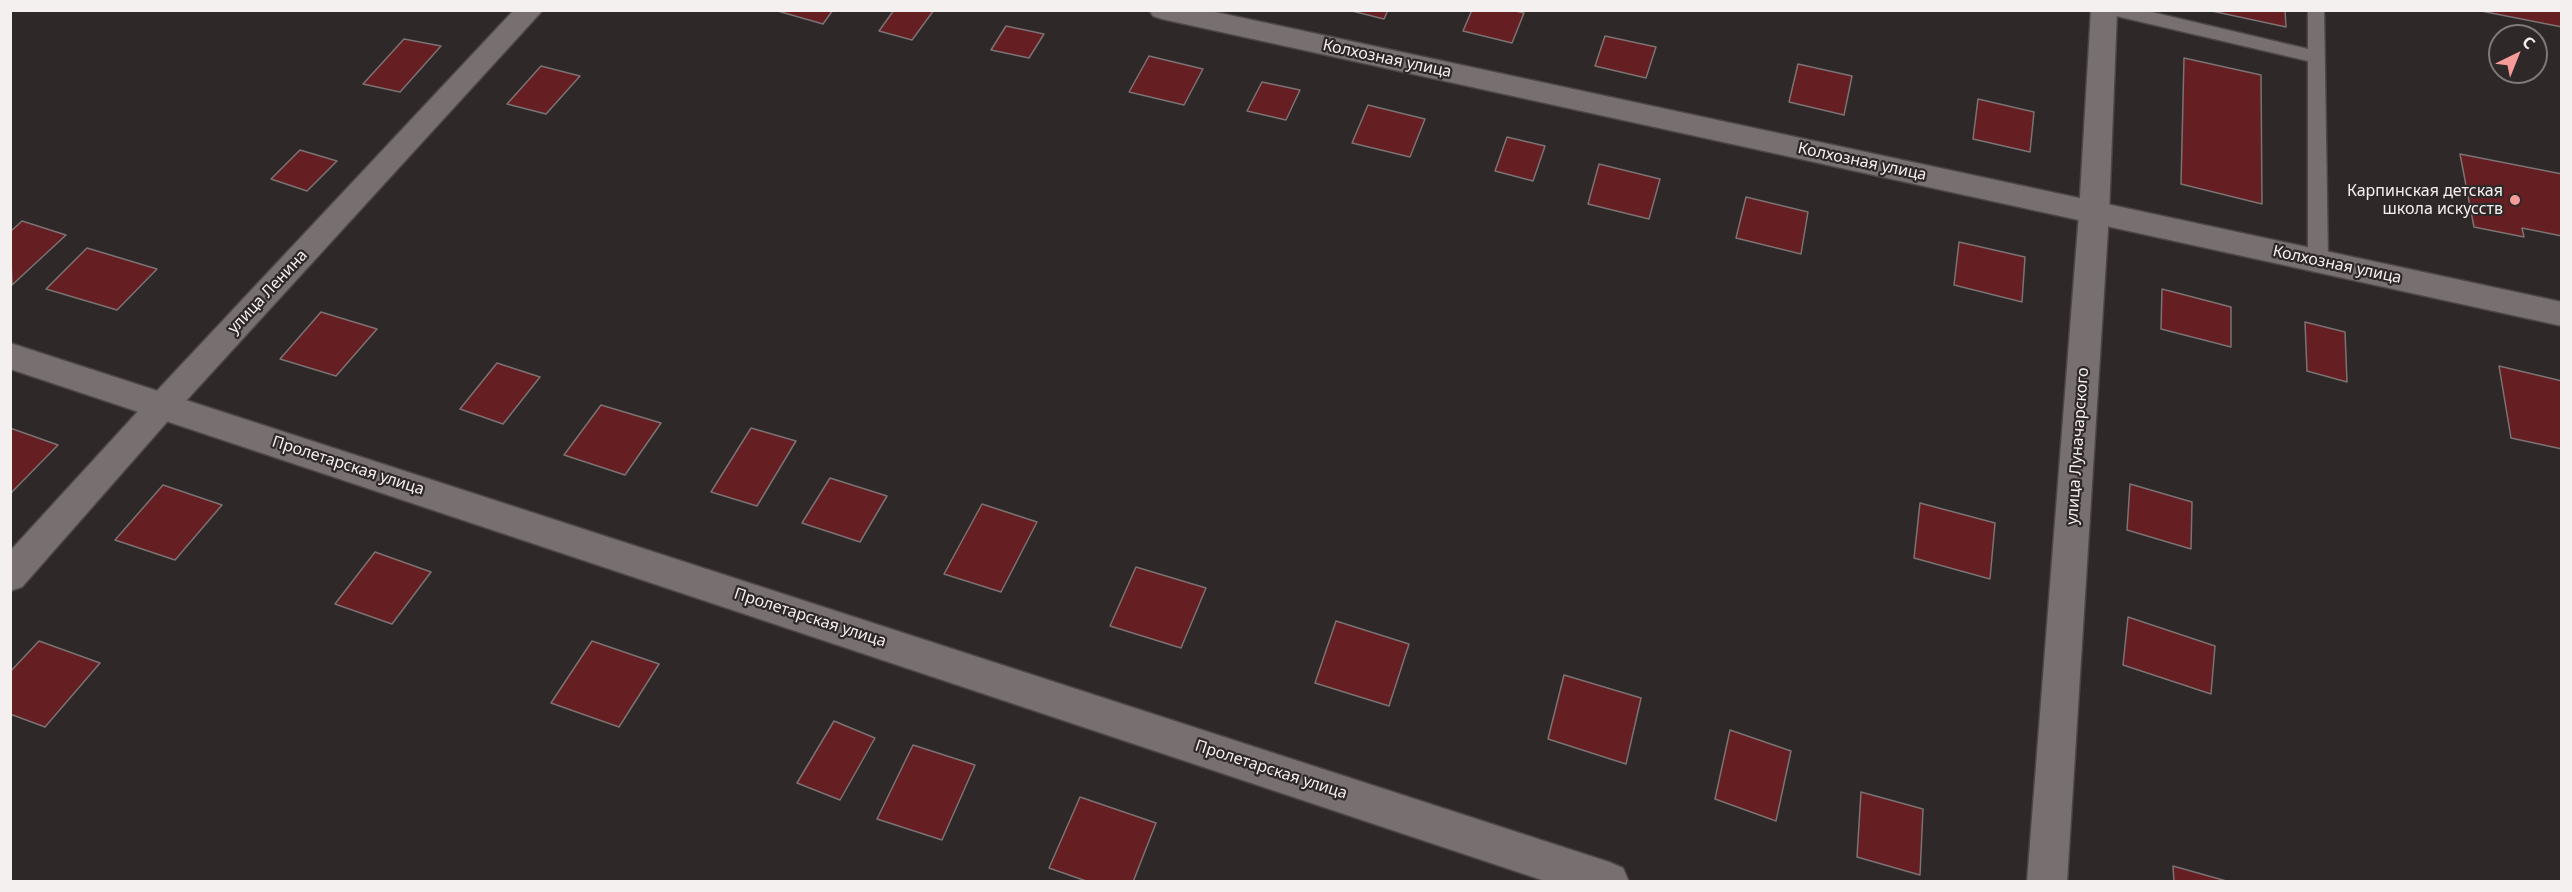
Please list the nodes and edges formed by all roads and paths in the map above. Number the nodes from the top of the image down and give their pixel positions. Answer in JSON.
{"nodes":[{"id":1,"x":530,"y":10,"type":"edge"},
{"id":2,"x":1162,"y":10,"type":"edge"},
{"id":3,"x":2104,"y":10,"type":"edge"},
{"id":4,"x":2116,"y":10,"type":"edge"},
{"id":5,"x":2316,"y":10,"type":"edge"},
{"id":6,"x":2317,"y":57,"type":"junction"},
{"id":7,"x":2094,"y":213,"type":"junction"},
{"id":8,"x":2318,"y":261,"type":"junction"},
{"id":9,"x":2562,"y":314,"type":"edge"},
{"id":10,"x":10,"y":356,"type":"edge"},
{"id":11,"x":164,"y":405,"type":"junction"},
{"id":12,"x":10,"y":576,"type":"edge"},
{"id":13,"x":1609,"y":882,"type":"edge"},
{"id":14,"x":2047,"y":882,"type":"edge"}],
"edges":[{"from":1,"to":11,"type":"street","name":"улица Ленина"},
{"from":2,"to":7,"type":"street","name":"Колхозная улица"},
{"from":3,"to":7,"type":"street","name":"улица Луначарского"},
{"from":4,"to":6,"type":"lane"},
{"from":5,"to":6,"type":"lane"},
{"from":6,"to":8,"type":"lane"},
{"from":7,"to":8,"type":"street","name":"Колхозная улица"},
{"from":7,"to":14,"type":"street","name":"улица Луначарского"},
{"from":8,"to":9,"type":"street","name":"Колхозная улица"},
{"from":10,"to":11,"type":"street","name":"Пролетарская улица"},
{"from":11,"to":12,"type":"street","name":"улица Ленина"},
{"from":11,"to":13,"type":"street","name":"Пролетарская улица"}]}
